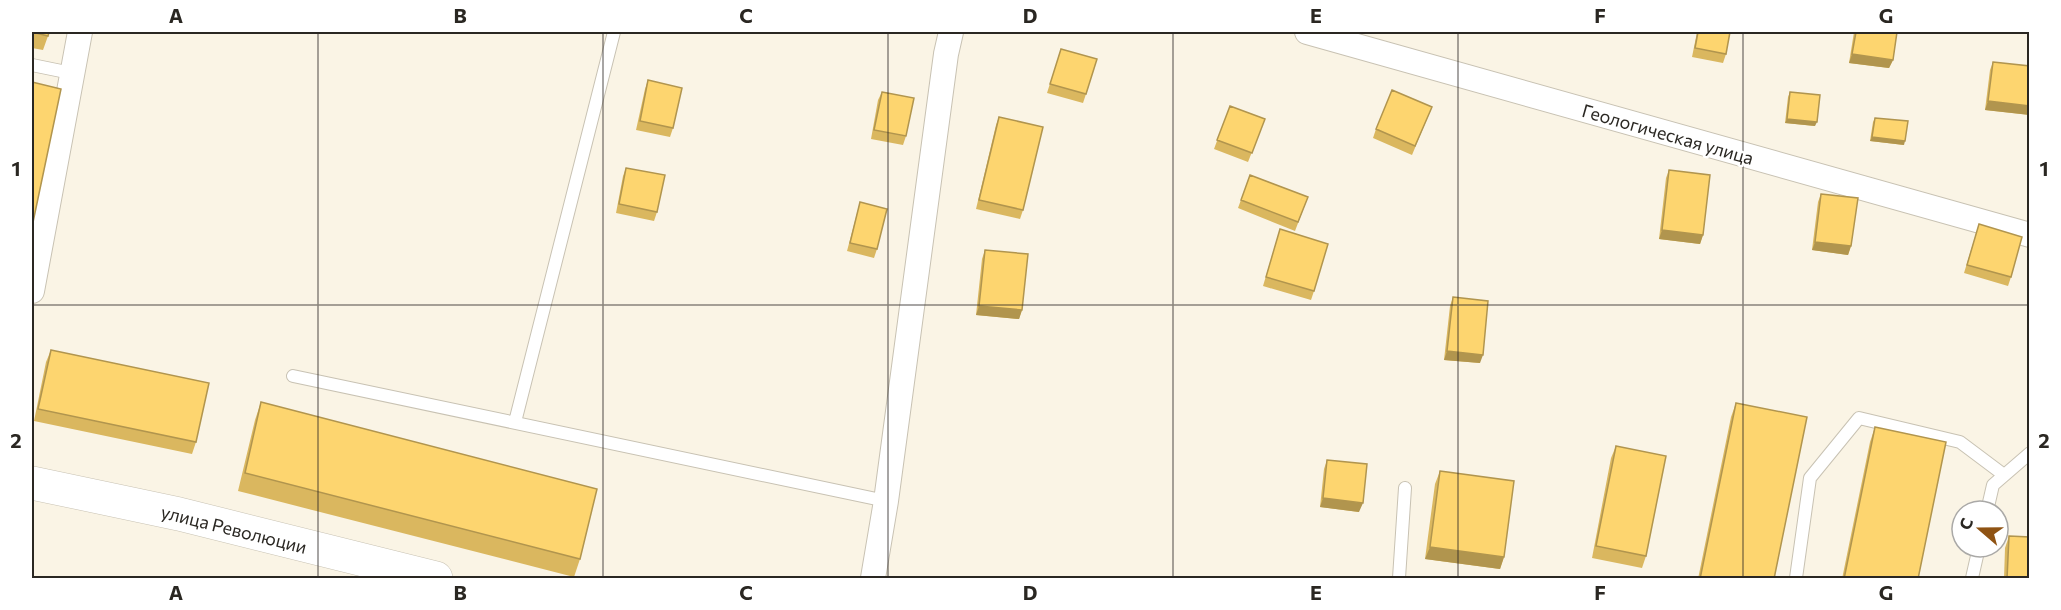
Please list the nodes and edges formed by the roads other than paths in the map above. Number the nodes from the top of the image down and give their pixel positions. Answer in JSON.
{"nodes":[{"id":1,"x":80,"y":32,"type":"edge"},
{"id":2,"x":614,"y":32,"type":"edge"},
{"id":3,"x":951,"y":32,"type":"edge"},
{"id":4,"x":1307,"y":32,"type":"edge"},
{"id":5,"x":32,"y":65,"type":"edge"},
{"id":6,"x":71,"y":72,"type":"junction"},
{"id":7,"x":2030,"y":235,"type":"edge"},
{"id":8,"x":32,"y":291,"type":"edge"},
{"id":9,"x":293,"y":376,"type":"dead end"},
{"id":10,"x":515,"y":422,"type":"junction"},
{"id":11,"x":2030,"y":453,"type":"edge"},
{"id":12,"x":2004,"y":475,"type":"junction"},
{"id":13,"x":32,"y":483,"type":"edge"},
{"id":14,"x":1405,"y":488,"type":"dead end"},
{"id":15,"x":1990,"y":499,"type":"edge"},
{"id":16,"x":886,"y":501,"type":"junction"},
{"id":17,"x":1976,"y":559,"type":"edge"},
{"id":18,"x":436,"y":579,"type":"edge"},
{"id":19,"x":873,"y":579,"type":"edge"},
{"id":20,"x":1399,"y":579,"type":"edge"},
{"id":21,"x":1796,"y":579,"type":"edge"},
{"id":22,"x":1972,"y":579,"type":"edge"}],
"edges":[{"from":1,"to":6,"type":"street"},
{"from":2,"to":10,"type":"lane"},
{"from":3,"to":16,"type":"street"},
{"from":4,"to":7,"type":"street","name":"Геологическая улица"},
{"from":5,"to":6,"type":"lane"},
{"from":6,"to":8,"type":"street"},
{"from":9,"to":10,"type":"lane"},
{"from":10,"to":16,"type":"lane"},
{"from":11,"to":12,"type":"lane"},
{"from":12,"to":15,"type":"lane"},
{"from":12,"to":21,"type":"lane"},
{"from":13,"to":18,"type":"street","name":"улица Революции"},
{"from":14,"to":20,"type":"lane"},
{"from":16,"to":19,"type":"street"},
{"from":17,"to":22,"type":"lane"}]}
